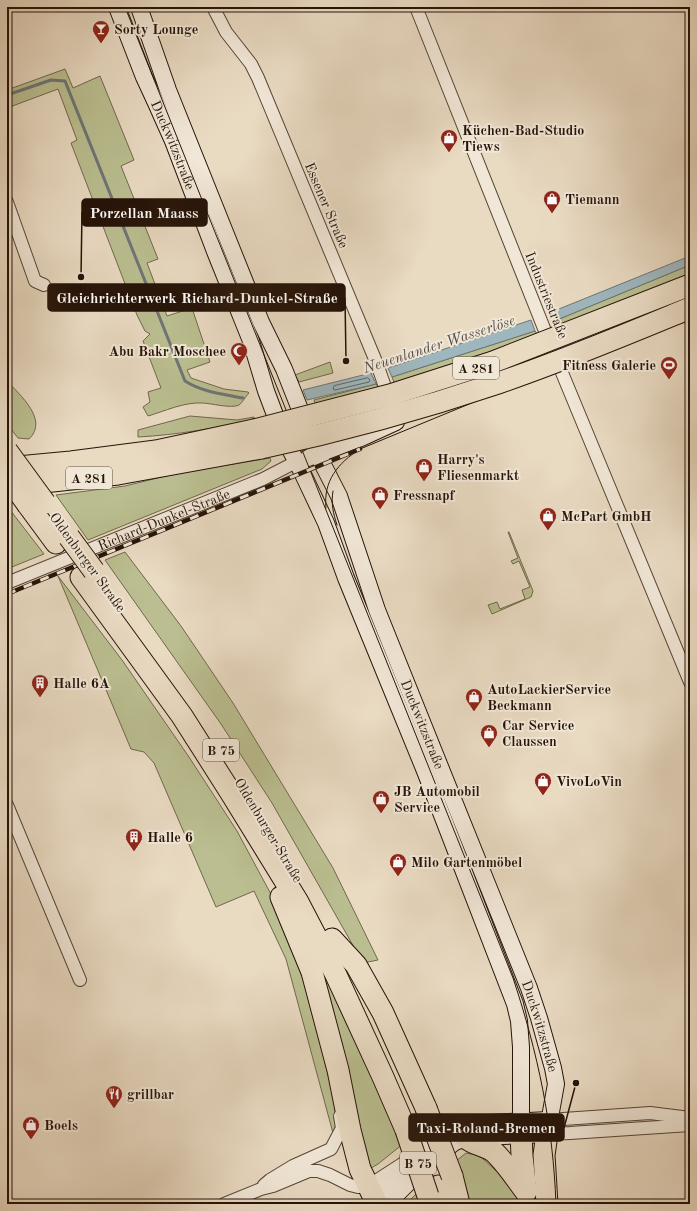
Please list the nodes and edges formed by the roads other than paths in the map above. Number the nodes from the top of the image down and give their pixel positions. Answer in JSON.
{"nodes":[{"id":1,"x":117,"y":7,"type":"edge"},
{"id":2,"x":139,"y":7,"type":"edge"},
{"id":3,"x":213,"y":7,"type":"edge"},
{"id":4,"x":416,"y":7,"type":"edge"},
{"id":5,"x":7,"y":202,"type":"edge"},
{"id":6,"x":44,"y":285,"type":"dead end"},
{"id":7,"x":690,"y":285,"type":"edge"},
{"id":8,"x":690,"y":296,"type":"edge"},
{"id":9,"x":690,"y":308,"type":"edge"},
{"id":10,"x":553,"y":351,"type":"junction"},
{"id":11,"x":397,"y":422,"type":"junction"},
{"id":12,"x":258,"y":439,"type":"junction"},
{"id":13,"x":7,"y":451,"type":"edge"},
{"id":14,"x":318,"y":455,"type":"junction"},
{"id":15,"x":296,"y":462,"type":"junction"},
{"id":16,"x":7,"y":468,"type":"edge"},
{"id":17,"x":7,"y":476,"type":"edge"},
{"id":18,"x":7,"y":486,"type":"edge"},
{"id":19,"x":36,"y":504,"type":"junction"},
{"id":20,"x":87,"y":574,"type":"junction"},
{"id":21,"x":7,"y":583,"type":"edge"},
{"id":22,"x":690,"y":682,"type":"edge"},
{"id":23,"x":7,"y":806,"type":"edge"},
{"id":24,"x":270,"y":856,"type":"junction"},
{"id":25,"x":80,"y":980,"type":"dead end"},
{"id":26,"x":338,"y":1070,"type":"junction"},
{"id":27,"x":690,"y":1118,"type":"edge"},
{"id":28,"x":416,"y":1120,"type":"junction"},
{"id":29,"x":690,"y":1125,"type":"edge"},
{"id":30,"x":521,"y":1127,"type":"junction"},
{"id":31,"x":548,"y":1127,"type":"junction"},
{"id":32,"x":466,"y":1138,"type":"junction"},
{"id":33,"x":261,"y":1189,"type":"junction"},
{"id":34,"x":438,"y":1193,"type":"edge"},
{"id":35,"x":377,"y":1198,"type":"edge"},
{"id":36,"x":527,"y":1198,"type":"edge"},
{"id":37,"x":224,"y":1204,"type":"edge"},
{"id":38,"x":459,"y":1204,"type":"edge"},
{"id":39,"x":547,"y":1204,"type":"edge"}],
"edges":[{"from":1,"to":15,"type":"main road","name":"Duckwitzstraße"},
{"from":2,"to":14,"type":"main road","name":"Duckwitzstraße"},
{"from":3,"to":11,"type":"street","name":"Essener Straße"},
{"from":4,"to":10,"type":"street","name":"Industriestraße"},
{"from":5,"to":6,"type":"street"},
{"from":7,"to":12,"type":"highway","number":"A 281","bridge":true},
{"from":8,"to":10,"type":"main road"},
{"from":9,"to":12,"type":"highway","number":"A 281","bridge":true},
{"from":10,"to":11,"type":"main road"},
{"from":10,"to":22,"type":"street","name":"Industriestraße"},
{"from":11,"to":14,"type":"main road"},
{"from":12,"to":16,"type":"highway","number":"A 281"},
{"from":12,"to":18,"type":"highway","number":"A 281"},
{"from":13,"to":19,"type":"highway","name":"Oldenburger Straße","number":"B 75","bridge":true},
{"from":14,"to":15,"type":"main road"},
{"from":14,"to":31,"type":"main road","name":"Duckwitzstraße"},
{"from":15,"to":21,"type":"street","name":"Richard-Dunkel-Straße"},
{"from":15,"to":30,"type":"main road","name":"Duckwitzstraße"},
{"from":17,"to":19,"type":"highway","name":"Oldenburger Straße","number":"B 75","bridge":true},
{"from":19,"to":20,"type":"highway","name":"Oldenburger Straße","number":"B 75","bridge":true},
{"from":20,"to":24,"type":"highway","name":"Oldenburger Straße","number":"B 75"},
{"from":20,"to":28,"type":"highway","name":"Oldenburger Straße","number":"B 75"},
{"from":23,"to":25,"type":"street"},
{"from":24,"to":26,"type":"highway"},
{"from":24,"to":28,"type":"highway","name":"Oldenburger Straße","number":"B 75"},
{"from":26,"to":33,"type":"street"},
{"from":26,"to":35,"type":"highway"},
{"from":27,"to":31,"type":"street"},
{"from":28,"to":34,"type":"highway","bridge":true},
{"from":28,"to":34,"type":"highway","name":"Oldenburger Straße","number":"B 75","bridge":true},
{"from":29,"to":31,"type":"street"},
{"from":30,"to":31,"type":"main road"},
{"from":30,"to":32,"type":"main road"},
{"from":30,"to":35,"type":"main road"},
{"from":30,"to":36,"type":"highway"},
{"from":31,"to":39,"type":"highway"},
{"from":32,"to":35,"type":"main road"},
{"from":32,"to":36,"type":"highway"},
{"from":33,"to":35,"type":"street"},
{"from":33,"to":37,"type":"street"},
{"from":34,"to":38,"type":"highway"}]}
